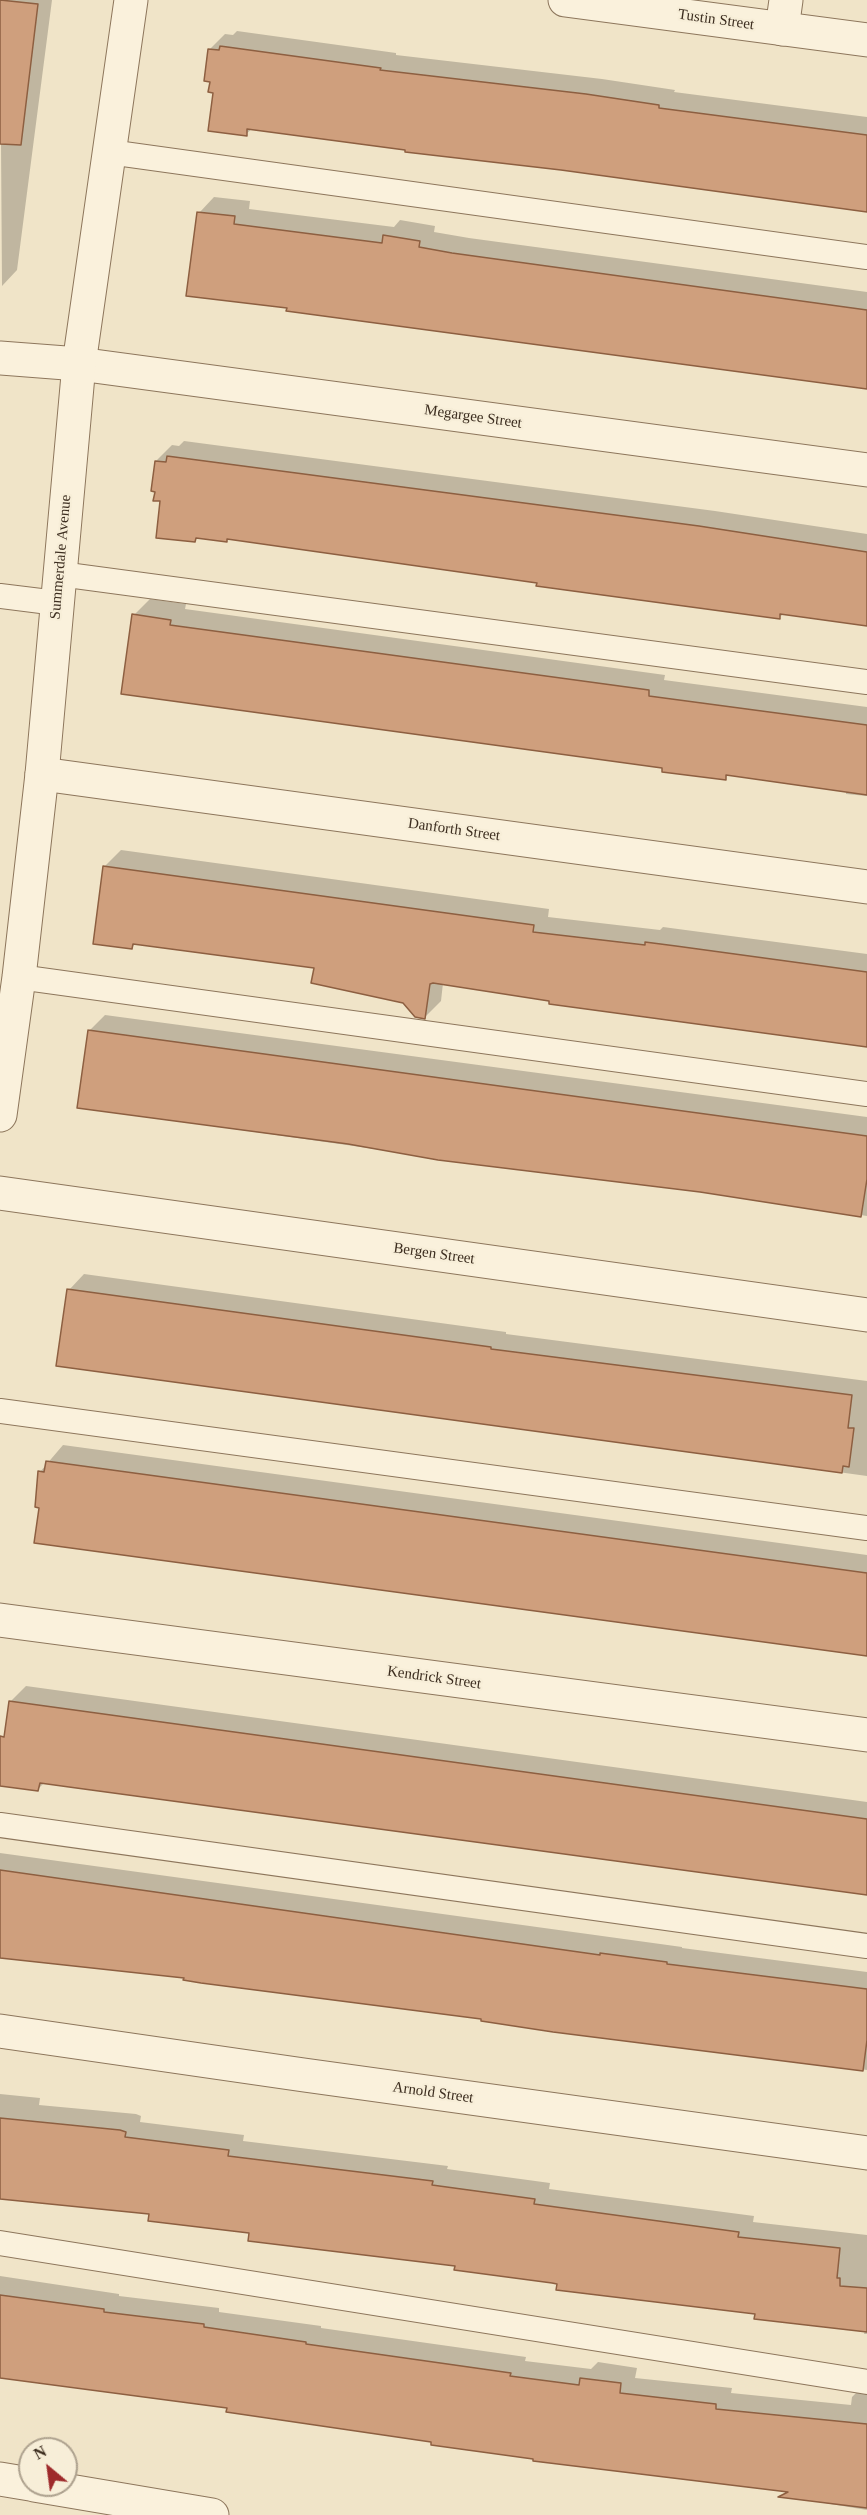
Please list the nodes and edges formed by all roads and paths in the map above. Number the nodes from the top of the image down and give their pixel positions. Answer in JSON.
{"nodes":[{"id":1,"x":131,"y":0,"type":"edge"},
{"id":2,"x":565,"y":0,"type":"edge"},
{"id":3,"x":784,"y":14,"type":"edge"},
{"id":4,"x":867,"y":40,"type":"edge"},
{"id":5,"x":109,"y":152,"type":"junction"},
{"id":6,"x":867,"y":257,"type":"edge"},
{"id":7,"x":0,"y":358,"type":"edge"},
{"id":8,"x":79,"y":364,"type":"junction"},
{"id":9,"x":867,"y":470,"type":"edge"},
{"id":10,"x":59,"y":589,"type":"junction"},
{"id":11,"x":0,"y":596,"type":"edge"},
{"id":12,"x":867,"y":682,"type":"edge"},
{"id":13,"x":42,"y":774,"type":"junction"},
{"id":14,"x":867,"y":886,"type":"edge"},
{"id":15,"x":19,"y":977,"type":"junction"},
{"id":16,"x":867,"y":1094,"type":"edge"},
{"id":17,"x":0,"y":1115,"type":"edge"},
{"id":18,"x":0,"y":1193,"type":"edge"},
{"id":19,"x":867,"y":1315,"type":"edge"},
{"id":20,"x":0,"y":1411,"type":"edge"},
{"id":21,"x":867,"y":1527,"type":"edge"},
{"id":22,"x":0,"y":1620,"type":"edge"},
{"id":23,"x":867,"y":1735,"type":"edge"},
{"id":24,"x":0,"y":1825,"type":"edge"},
{"id":25,"x":867,"y":1946,"type":"edge"},
{"id":26,"x":0,"y":2031,"type":"edge"},
{"id":27,"x":867,"y":2153,"type":"edge"},
{"id":28,"x":0,"y":2243,"type":"edge"},
{"id":29,"x":867,"y":2382,"type":"edge"},
{"id":30,"x":0,"y":2479,"type":"edge"},
{"id":31,"x":18,"y":2482,"type":"edge"},
{"id":32,"x":78,"y":2493,"type":"edge"},
{"id":33,"x":212,"y":2515,"type":"edge"}],
"edges":[{"from":1,"to":5,"type":"street","name":"Summerdale Avenue"},
{"from":2,"to":3,"type":"street","name":"Tustin Street"},
{"from":3,"to":4,"type":"street","name":"Tustin Street"},
{"from":5,"to":6,"type":"lane"},
{"from":5,"to":8,"type":"street","name":"Summerdale Avenue"},
{"from":7,"to":8,"type":"street","name":"Megargee Street"},
{"from":8,"to":9,"type":"street","name":"Megargee Street"},
{"from":8,"to":10,"type":"street","name":"Summerdale Avenue"},
{"from":10,"to":11,"type":"lane"},
{"from":10,"to":12,"type":"lane"},
{"from":10,"to":13,"type":"street","name":"Summerdale Avenue"},
{"from":13,"to":14,"type":"street","name":"Danforth Street"},
{"from":13,"to":15,"type":"street","name":"Summerdale Avenue"},
{"from":15,"to":16,"type":"lane"},
{"from":15,"to":17,"type":"street","name":"Summerdale Avenue"},
{"from":18,"to":19,"type":"street","name":"Bergen Street"},
{"from":20,"to":21,"type":"lane"},
{"from":22,"to":23,"type":"street","name":"Kendrick Street"},
{"from":24,"to":25,"type":"lane"},
{"from":26,"to":27,"type":"street","name":"Arnold Street"},
{"from":28,"to":29,"type":"lane"},
{"from":30,"to":31,"type":"street"},
{"from":32,"to":33,"type":"street"}]}
